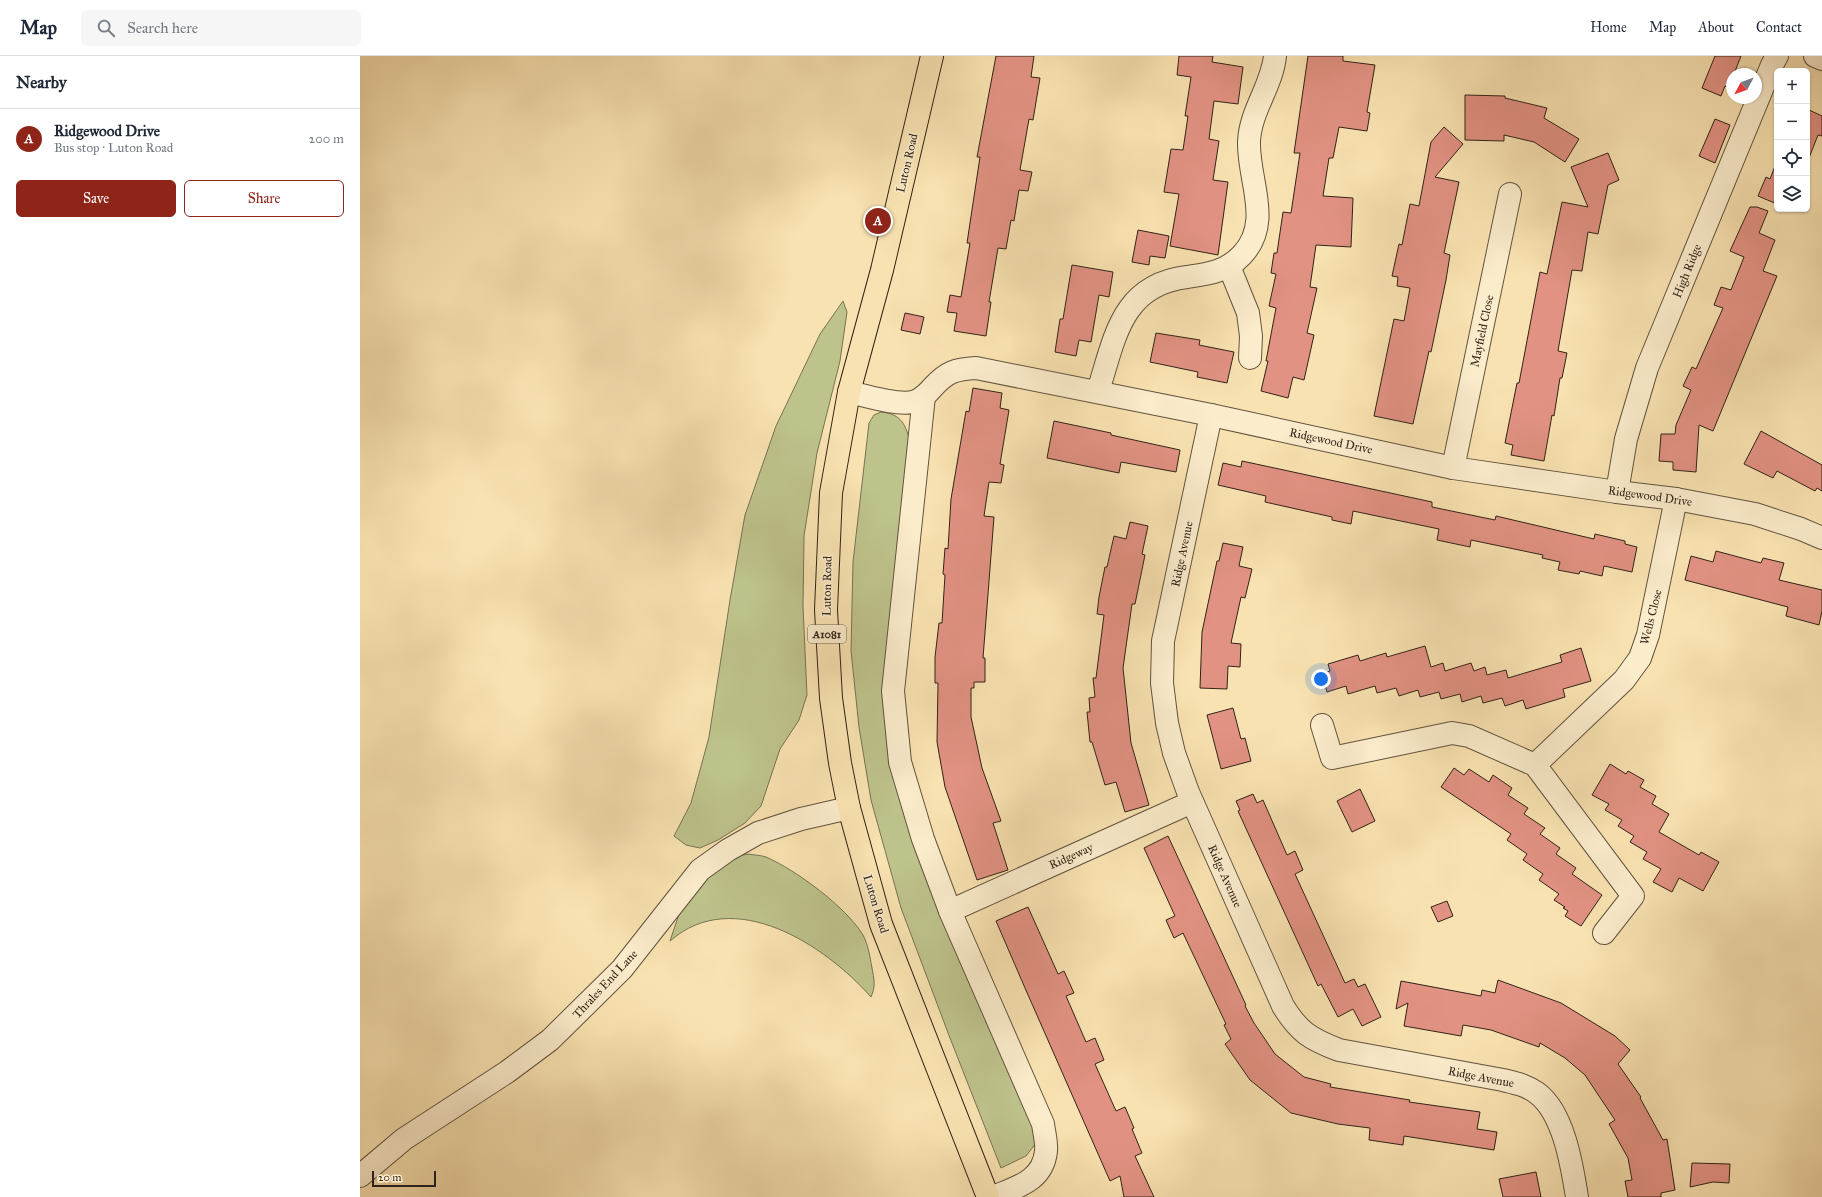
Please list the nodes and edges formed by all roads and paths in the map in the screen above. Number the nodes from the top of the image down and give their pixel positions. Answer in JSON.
{"nodes":[{"id":1,"x":932,"y":56,"type":"edge"},
{"id":2,"x":1275,"y":56,"type":"edge"},
{"id":3,"x":1777,"y":56,"type":"edge"},
{"id":4,"x":1815,"y":56,"type":"edge"},
{"id":5,"x":1822,"y":59,"type":"edge"},
{"id":6,"x":1510,"y":194,"type":"dead end"},
{"id":7,"x":1229,"y":266,"type":"junction"},
{"id":8,"x":1250,"y":358,"type":"dead end"},
{"id":9,"x":849,"y":392,"type":"junction"},
{"id":10,"x":1098,"y":392,"type":"junction"},
{"id":11,"x":924,"y":396,"type":"junction"},
{"id":12,"x":1211,"y":415,"type":"junction"},
{"id":13,"x":1453,"y":468,"type":"junction"},
{"id":14,"x":1617,"y":492,"type":"junction"},
{"id":15,"x":1676,"y":499,"type":"junction"},
{"id":16,"x":1822,"y":538,"type":"edge"},
{"id":17,"x":1322,"y":725,"type":"dead end"},
{"id":18,"x":1535,"y":764,"type":"junction"},
{"id":19,"x":1192,"y":802,"type":"junction"},
{"id":20,"x":849,"y":808,"type":"junction"},
{"id":21,"x":950,"y":911,"type":"junction"},
{"id":22,"x":1604,"y":933,"type":"dead end"},
{"id":23,"x":360,"y":1176,"type":"edge"},
{"id":24,"x":988,"y":1197,"type":"edge"},
{"id":25,"x":993,"y":1197,"type":"edge"},
{"id":26,"x":1577,"y":1197,"type":"edge"}],
"edges":[{"from":1,"to":9,"type":"main road","name":"Luton Road","number":"A1081"},
{"from":2,"to":7,"type":"street"},
{"from":3,"to":14,"type":"street","name":"High Ridge"},
{"from":4,"to":5,"type":"street"},
{"from":6,"to":13,"type":"street","name":"Mayfield Close"},
{"from":7,"to":8,"type":"street"},
{"from":7,"to":10,"type":"street"},
{"from":9,"to":11,"type":"street","name":"Ridgewood Drive"},
{"from":9,"to":20,"type":"main road","name":"Luton Road","number":"A1081"},
{"from":10,"to":11,"type":"street","name":"Ridgewood Drive"},
{"from":10,"to":12,"type":"street","name":"Ridgewood Drive"},
{"from":11,"to":21,"type":"street"},
{"from":12,"to":13,"type":"street","name":"Ridgewood Drive"},
{"from":12,"to":19,"type":"street","name":"Ridge Avenue"},
{"from":13,"to":14,"type":"street","name":"Ridgewood Drive"},
{"from":14,"to":15,"type":"street","name":"Ridgewood Drive"},
{"from":15,"to":16,"type":"street","name":"Ridgewood Drive"},
{"from":15,"to":18,"type":"street","name":"Wells Close"},
{"from":17,"to":18,"type":"street"},
{"from":18,"to":22,"type":"street"},
{"from":19,"to":21,"type":"street","name":"Ridgeway"},
{"from":19,"to":26,"type":"street","name":"Ridge Avenue"},
{"from":20,"to":23,"type":"street","name":"Thrales End Lane"},
{"from":20,"to":24,"type":"main road","name":"Luton Road","number":"A1081"},
{"from":21,"to":25,"type":"street"}]}
